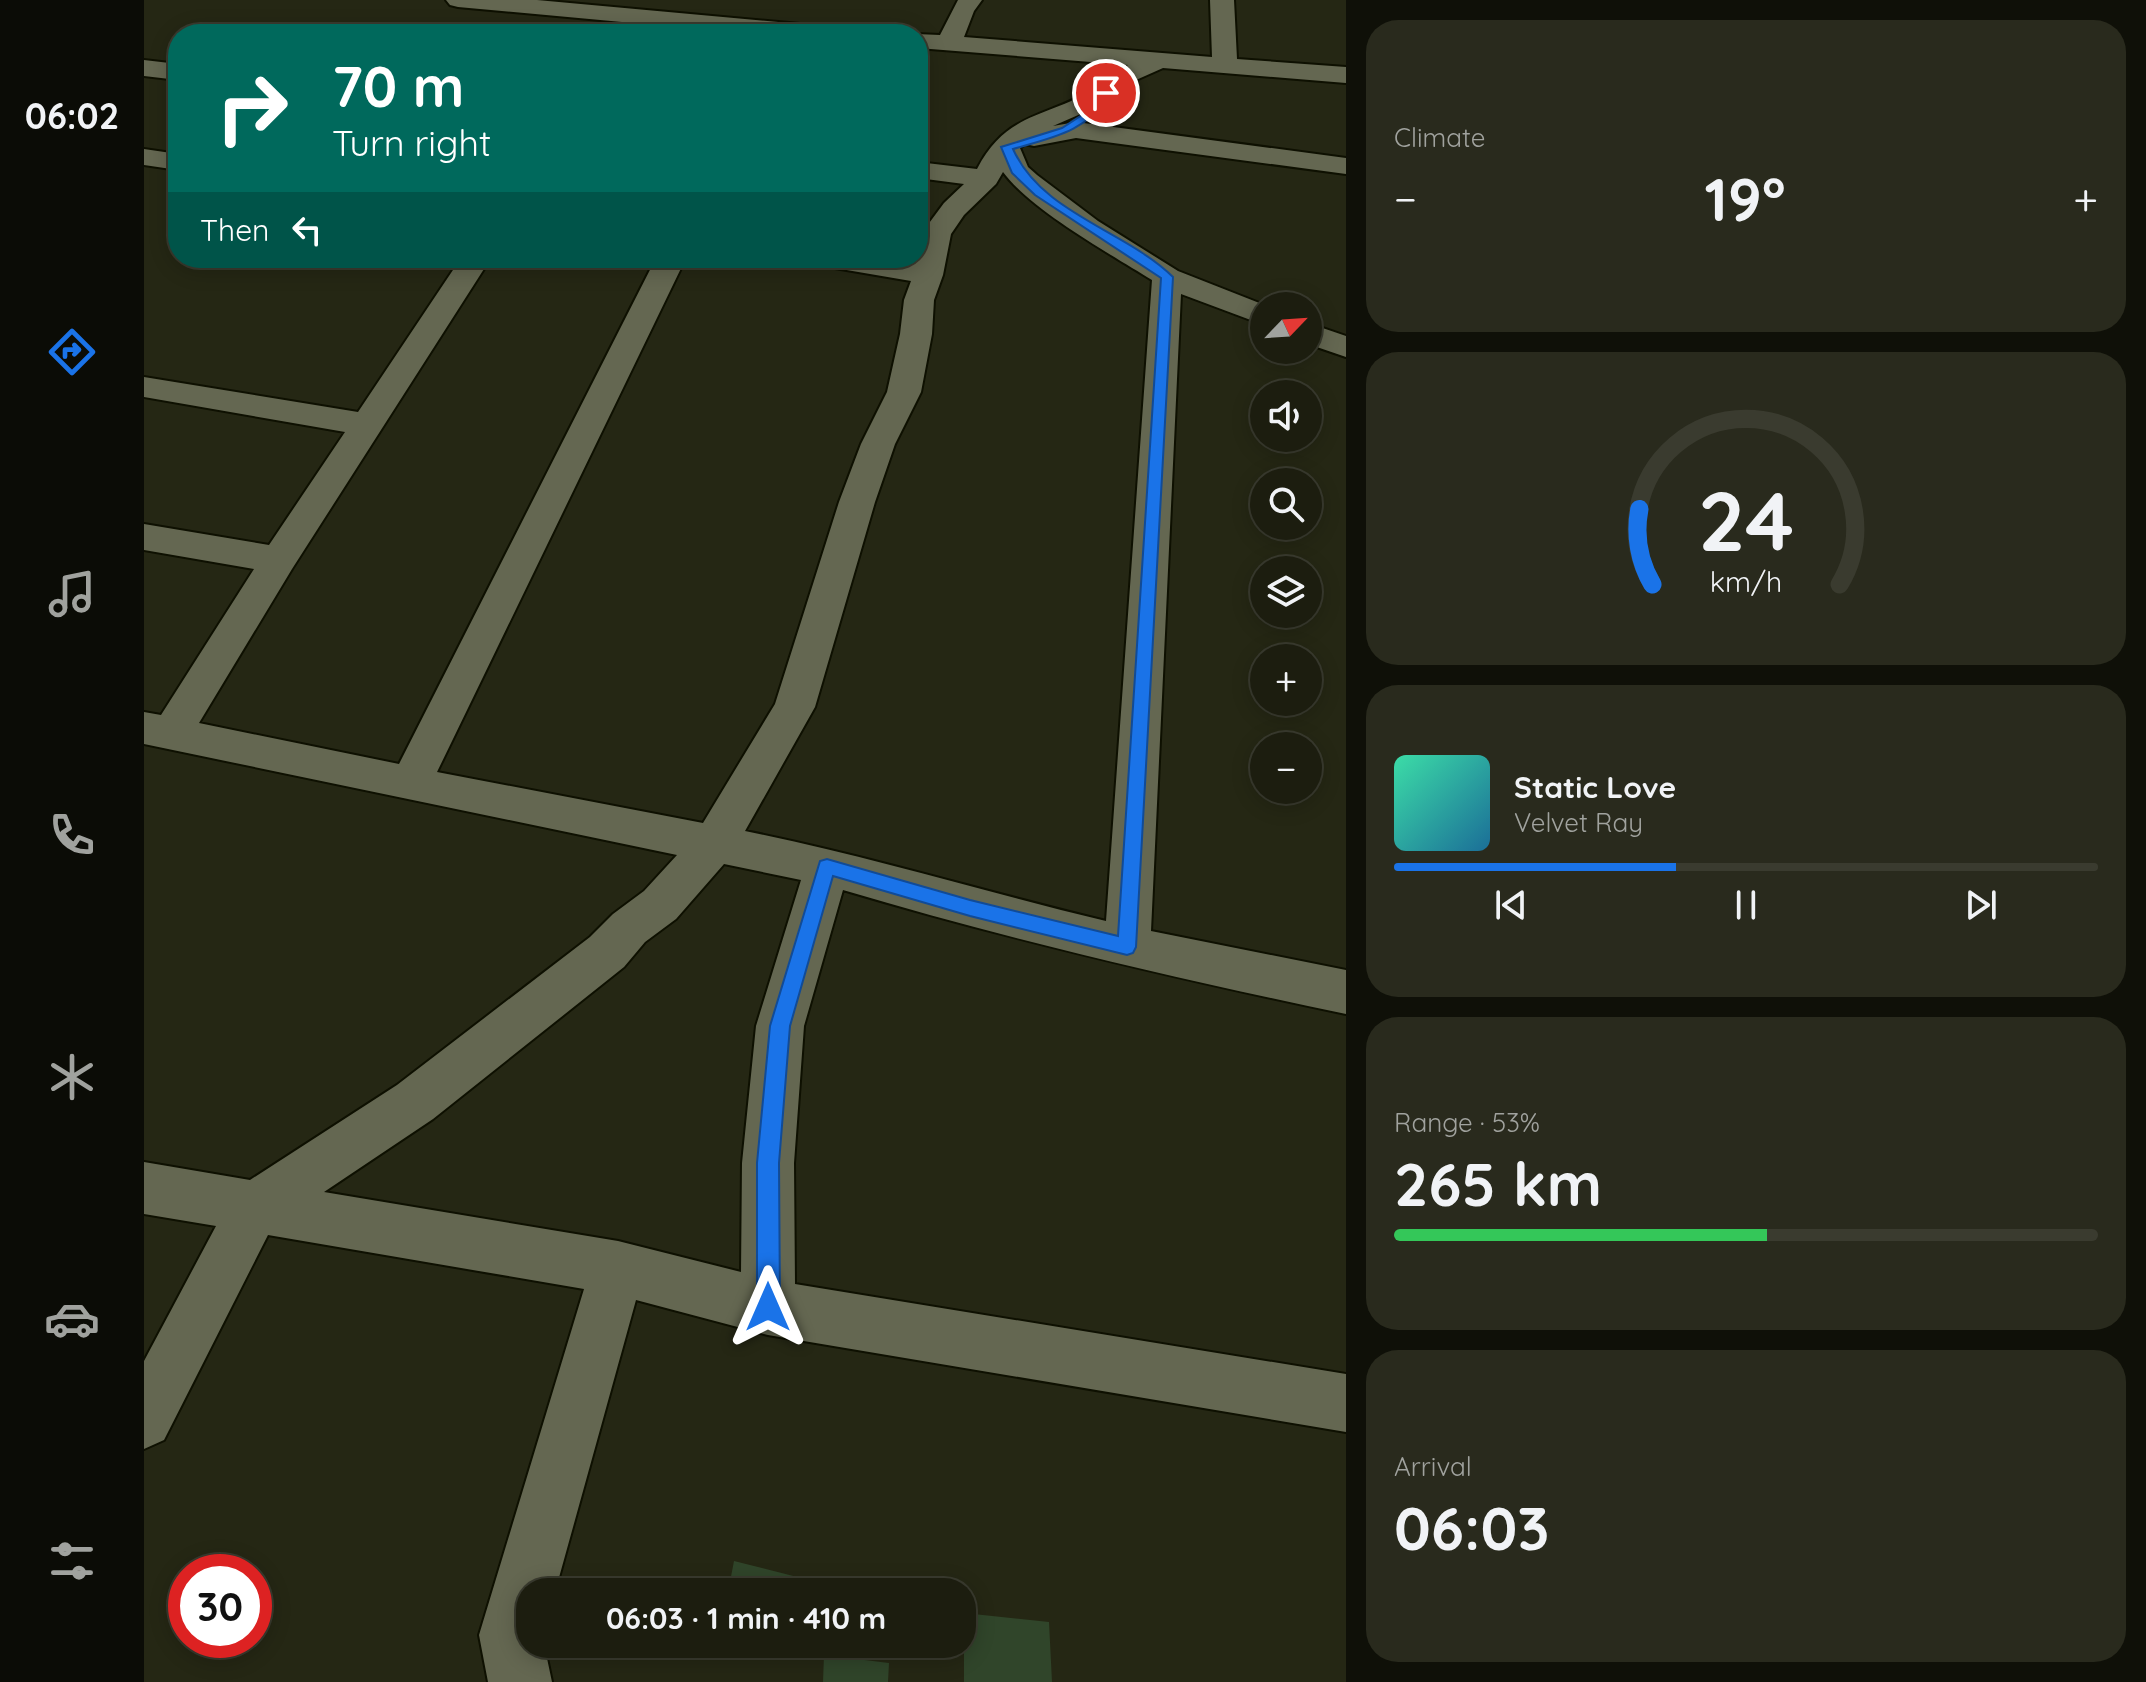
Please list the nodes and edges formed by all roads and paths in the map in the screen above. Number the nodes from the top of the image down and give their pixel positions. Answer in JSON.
{"nodes":[{"id":1,"x":970,"y":0,"type":"edge"},
{"id":2,"x":1222,"y":0,"type":"edge"},
{"id":3,"x":450,"y":6,"type":"edge"},
{"id":4,"x":696,"y":24,"type":"edge"},
{"id":5,"x":928,"y":42,"type":"edge"},
{"id":6,"x":949,"y":44,"type":"junction"},
{"id":7,"x":1160,"y":60,"type":"junction"},
{"id":8,"x":1225,"y":65,"type":"junction"},
{"id":9,"x":144,"y":68,"type":"edge"},
{"id":10,"x":168,"y":71,"type":"edge"},
{"id":11,"x":1346,"y":75,"type":"edge"},
{"id":12,"x":1106,"y":93,"type":"junction"},
{"id":13,"x":1066,"y":130,"type":"junction"},
{"id":14,"x":1004,"y":148,"type":"junction"},
{"id":15,"x":144,"y":157,"type":"edge"},
{"id":16,"x":168,"y":161,"type":"edge"},
{"id":17,"x":1346,"y":166,"type":"edge"},
{"id":18,"x":928,"y":171,"type":"edge"},
{"id":19,"x":986,"y":178,"type":"junction"},
{"id":20,"x":469,"y":268,"type":"edge"},
{"id":21,"x":666,"y":268,"type":"edge"},
{"id":22,"x":887,"y":268,"type":"edge"},
{"id":23,"x":928,"y":275,"type":"junction"},
{"id":24,"x":1167,"y":277,"type":"junction"},
{"id":25,"x":1250,"y":310,"type":"edge"},
{"id":26,"x":1322,"y":338,"type":"edge"},
{"id":27,"x":1346,"y":347,"type":"edge"},
{"id":28,"x":144,"y":387,"type":"edge"},
{"id":29,"x":367,"y":425,"type":"junction"},
{"id":30,"x":144,"y":537,"type":"edge"},
{"id":31,"x":279,"y":560,"type":"junction"},
{"id":32,"x":158,"y":731,"type":"edge"},
{"id":33,"x":410,"y":784,"type":"junction"},
{"id":34,"x":715,"y":843,"type":"junction"},
{"id":35,"x":827,"y":866,"type":"junction"},
{"id":36,"x":1127,"y":947,"type":"junction"},
{"id":37,"x":1346,"y":992,"type":"edge"},
{"id":38,"x":144,"y":1188,"type":"edge"},
{"id":39,"x":254,"y":1208,"type":"junction"},
{"id":40,"x":618,"y":1268,"type":"junction"},
{"id":41,"x":768,"y":1307,"type":"junction"},
{"id":42,"x":1346,"y":1403,"type":"edge"},
{"id":43,"x":144,"y":1420,"type":"edge"},
{"id":44,"x":519,"y":1682,"type":"edge"}],
"edges":[{"from":1,"to":6,"type":"street"},
{"from":2,"to":8,"type":"street"},
{"from":3,"to":4,"type":"street"},
{"from":5,"to":6,"type":"street"},
{"from":6,"to":7,"type":"street"},
{"from":7,"to":8,"type":"street"},
{"from":7,"to":12,"type":"street"},
{"from":8,"to":11,"type":"street"},
{"from":9,"to":10,"type":"street"},
{"from":12,"to":13,"type":"street"},
{"from":12,"to":14,"type":"street"},
{"from":13,"to":14,"type":"street"},
{"from":13,"to":17,"type":"street"},
{"from":14,"to":19,"type":"street"},
{"from":14,"to":24,"type":"street"},
{"from":15,"to":16,"type":"street"},
{"from":18,"to":19,"type":"street"},
{"from":19,"to":23,"type":"street"},
{"from":20,"to":29,"type":"street"},
{"from":21,"to":33,"type":"street"},
{"from":22,"to":23,"type":"street"},
{"from":23,"to":34,"type":"street"},
{"from":24,"to":25,"type":"street"},
{"from":24,"to":36,"type":"street"},
{"from":26,"to":27,"type":"street"},
{"from":28,"to":29,"type":"street"},
{"from":29,"to":31,"type":"street"},
{"from":30,"to":31,"type":"street"},
{"from":31,"to":32,"type":"street"},
{"from":32,"to":33,"type":"street"},
{"from":33,"to":34,"type":"street"},
{"from":34,"to":35,"type":"street"},
{"from":34,"to":39,"type":"street"},
{"from":35,"to":36,"type":"street"},
{"from":35,"to":41,"type":"street"},
{"from":36,"to":37,"type":"street"},
{"from":38,"to":39,"type":"street"},
{"from":39,"to":40,"type":"street"},
{"from":39,"to":43,"type":"street"},
{"from":40,"to":41,"type":"street"},
{"from":40,"to":44,"type":"street"},
{"from":41,"to":42,"type":"street"}]}
